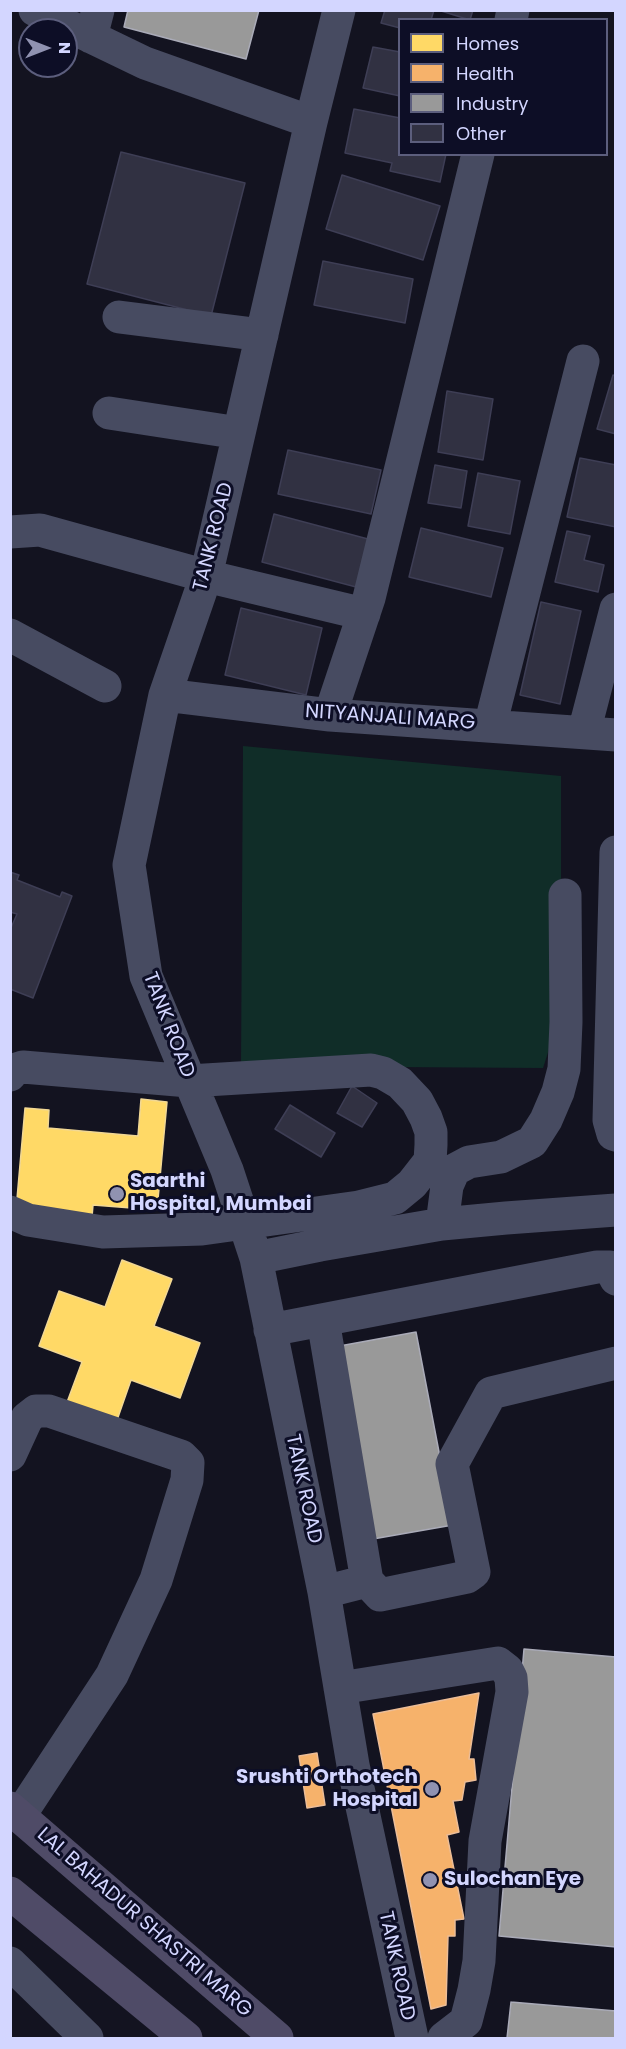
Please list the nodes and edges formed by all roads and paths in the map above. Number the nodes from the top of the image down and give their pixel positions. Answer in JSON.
{"nodes":[{"id":1,"x":36,"y":10,"type":"edge"},
{"id":2,"x":339,"y":10,"type":"edge"},
{"id":3,"x":95,"y":24,"type":"edge"},
{"id":4,"x":311,"y":122,"type":"junction"},
{"id":5,"x":478,"y":156,"type":"edge"},
{"id":6,"x":119,"y":317,"type":"dead end"},
{"id":7,"x":262,"y":335,"type":"junction"},
{"id":8,"x":583,"y":361,"type":"dead end"},
{"id":9,"x":109,"y":413,"type":"dead end"},
{"id":10,"x":239,"y":432,"type":"junction"},
{"id":11,"x":10,"y":532,"type":"edge"},
{"id":12,"x":206,"y":576,"type":"junction"},
{"id":13,"x":615,"y":609,"type":"edge"},
{"id":14,"x":364,"y":614,"type":"junction"},
{"id":15,"x":10,"y":635,"type":"edge"},
{"id":16,"x":105,"y":686,"type":"dead end"},
{"id":17,"x":165,"y":695,"type":"junction"},
{"id":18,"x":330,"y":715,"type":"junction"},
{"id":19,"x":490,"y":726,"type":"junction"},
{"id":20,"x":600,"y":734,"type":"edge"},
{"id":21,"x":615,"y":852,"type":"edge"},
{"id":22,"x":565,"y":895,"type":"dead end"},
{"id":23,"x":10,"y":1075,"type":"edge"},
{"id":24,"x":189,"y":1081,"type":"junction"},
{"id":25,"x":615,"y":1135,"type":"edge"},
{"id":26,"x":615,"y":1210,"type":"edge"},
{"id":27,"x":10,"y":1212,"type":"edge"},
{"id":28,"x":245,"y":1224,"type":"junction"},
{"id":29,"x":442,"y":1224,"type":"junction"},
{"id":30,"x":256,"y":1258,"type":"junction"},
{"id":31,"x":615,"y":1279,"type":"edge"},
{"id":32,"x":322,"y":1320,"type":"junction"},
{"id":33,"x":270,"y":1330,"type":"junction"},
{"id":34,"x":615,"y":1363,"type":"edge"},
{"id":35,"x":10,"y":1455,"type":"edge"},
{"id":36,"x":367,"y":1581,"type":"junction"},
{"id":37,"x":324,"y":1592,"type":"junction"},
{"id":38,"x":340,"y":1688,"type":"junction"},
{"id":39,"x":15,"y":1811,"type":"edge"},
{"id":40,"x":10,"y":1893,"type":"edge"},
{"id":41,"x":10,"y":1963,"type":"edge"},
{"id":42,"x":87,"y":2038,"type":"edge"},
{"id":43,"x":186,"y":2038,"type":"edge"},
{"id":44,"x":277,"y":2038,"type":"edge"},
{"id":45,"x":412,"y":2038,"type":"edge"},
{"id":46,"x":444,"y":2038,"type":"edge"}],
"edges":[{"from":1,"to":3,"type":"street"},
{"from":2,"to":4,"type":"street","name":"TANK ROAD"},
{"from":3,"to":4,"type":"street"},
{"from":4,"to":7,"type":"street","name":"TANK ROAD"},
{"from":5,"to":14,"type":"street"},
{"from":6,"to":7,"type":"street"},
{"from":7,"to":10,"type":"street","name":"TANK ROAD"},
{"from":8,"to":19,"type":"street"},
{"from":9,"to":10,"type":"street"},
{"from":10,"to":12,"type":"street","name":"TANK ROAD"},
{"from":11,"to":12,"type":"street"},
{"from":12,"to":14,"type":"street"},
{"from":12,"to":17,"type":"street","name":"TANK ROAD"},
{"from":13,"to":20,"type":"street"},
{"from":14,"to":18,"type":"street"},
{"from":15,"to":16,"type":"street"},
{"from":17,"to":18,"type":"street","name":"NITYANJALI MARG"},
{"from":17,"to":24,"type":"street","name":"TANK ROAD"},
{"from":18,"to":19,"type":"street","name":"NITYANJALI MARG"},
{"from":19,"to":20,"type":"street","name":"NITYANJALI MARG"},
{"from":21,"to":25,"type":"street"},
{"from":22,"to":29,"type":"street"},
{"from":23,"to":24,"type":"street"},
{"from":24,"to":28,"type":"street","name":"TANK ROAD"},
{"from":24,"to":28,"type":"street"},
{"from":26,"to":29,"type":"street"},
{"from":27,"to":28,"type":"street"},
{"from":28,"to":30,"type":"street","name":"TANK ROAD"},
{"from":29,"to":30,"type":"street"},
{"from":30,"to":33,"type":"street","name":"TANK ROAD"},
{"from":31,"to":32,"type":"street"},
{"from":32,"to":33,"type":"street"},
{"from":32,"to":36,"type":"street"},
{"from":33,"to":37,"type":"street","name":"TANK ROAD"},
{"from":34,"to":36,"type":"street"},
{"from":35,"to":39,"type":"street"},
{"from":36,"to":37,"type":"street"},
{"from":37,"to":38,"type":"street","name":"TANK ROAD"},
{"from":38,"to":45,"type":"street","name":"TANK ROAD"},
{"from":38,"to":46,"type":"street"},
{"from":39,"to":44,"type":"main road","name":"LAL BAHADUR SHASTRI MARG"},
{"from":40,"to":43,"type":"main road"},
{"from":41,"to":42,"type":"street"}]}
